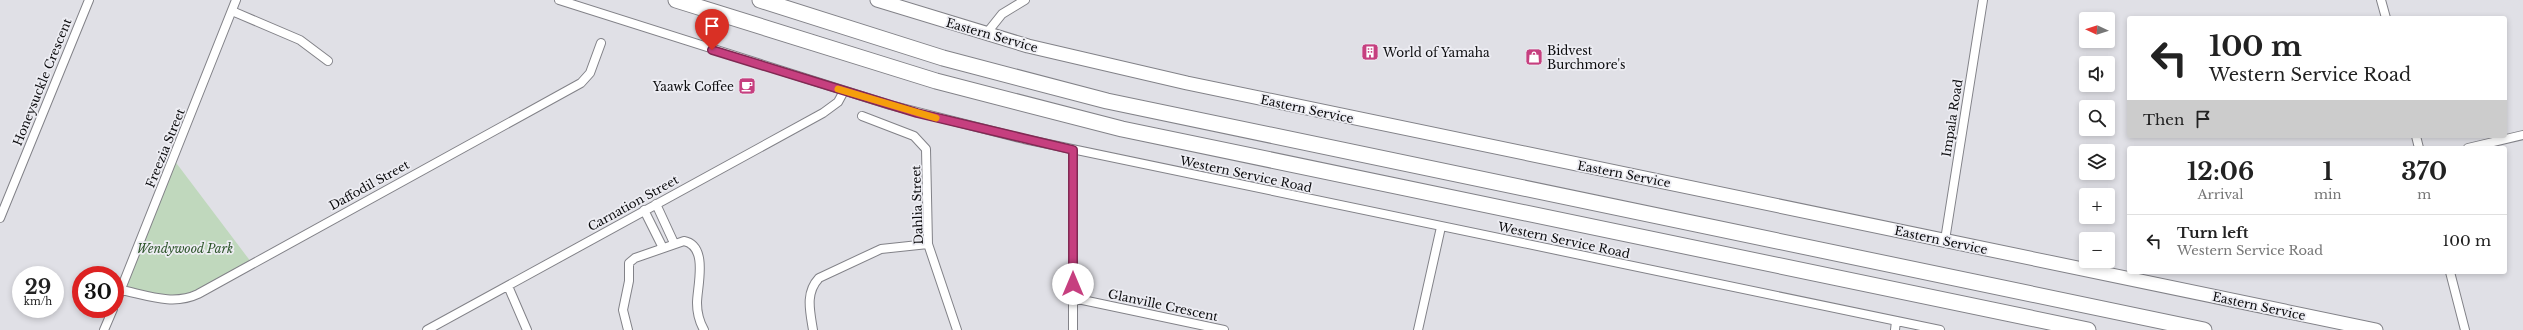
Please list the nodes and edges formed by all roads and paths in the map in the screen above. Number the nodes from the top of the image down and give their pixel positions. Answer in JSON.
{"nodes":[{"id":1,"x":89,"y":0,"type":"edge"},
{"id":2,"x":236,"y":0,"type":"edge"},
{"id":3,"x":559,"y":0,"type":"edge"},
{"id":4,"x":676,"y":0,"type":"edge"},
{"id":5,"x":760,"y":0,"type":"edge"},
{"id":6,"x":877,"y":0,"type":"edge"},
{"id":7,"x":1025,"y":0,"type":"edge"},
{"id":8,"x":1983,"y":0,"type":"edge"},
{"id":9,"x":2381,"y":0,"type":"edge"},
{"id":10,"x":232,"y":11,"type":"junction"},
{"id":11,"x":2385,"y":16,"type":"edge"},
{"id":12,"x":986,"y":34,"type":"junction"},
{"id":13,"x":601,"y":43,"type":"dead end"},
{"id":14,"x":328,"y":62,"type":"dead end"},
{"id":15,"x":844,"y":90,"type":"junction"},
{"id":16,"x":862,"y":116,"type":"dead end"},
{"id":17,"x":2523,"y":135,"type":"edge"},
{"id":18,"x":2476,"y":146,"type":"edge"},
{"id":19,"x":1073,"y":150,"type":"junction"},
{"id":20,"x":656,"y":204,"type":"junction"},
{"id":21,"x":644,"y":210,"type":"junction"},
{"id":22,"x":0,"y":218,"type":"edge"},
{"id":23,"x":1441,"y":227,"type":"junction"},
{"id":24,"x":1945,"y":240,"type":"junction"},
{"id":25,"x":674,"y":243,"type":"junction"},
{"id":26,"x":928,"y":244,"type":"junction"},
{"id":27,"x":663,"y":248,"type":"junction"},
{"id":28,"x":2451,"y":274,"type":"edge"},
{"id":29,"x":124,"y":282,"type":"edge"},
{"id":30,"x":508,"y":286,"type":"junction"},
{"id":31,"x":124,"y":291,"type":"edge"},
{"id":32,"x":1073,"y":298,"type":"junction"},
{"id":33,"x":109,"y":318,"type":"edge"},
{"id":34,"x":1896,"y":321,"type":"junction"},
{"id":35,"x":104,"y":330,"type":"edge"},
{"id":36,"x":427,"y":330,"type":"edge"},
{"id":37,"x":527,"y":330,"type":"edge"},
{"id":38,"x":628,"y":330,"type":"edge"},
{"id":39,"x":704,"y":330,"type":"edge"},
{"id":40,"x":813,"y":330,"type":"edge"},
{"id":41,"x":957,"y":330,"type":"edge"},
{"id":42,"x":1073,"y":330,"type":"edge"},
{"id":43,"x":1224,"y":330,"type":"edge"},
{"id":44,"x":1418,"y":330,"type":"edge"},
{"id":45,"x":1895,"y":330,"type":"edge"},
{"id":46,"x":1940,"y":330,"type":"edge"},
{"id":47,"x":2088,"y":330,"type":"edge"},
{"id":48,"x":2204,"y":330,"type":"edge"},
{"id":49,"x":2376,"y":330,"type":"edge"},
{"id":50,"x":2465,"y":330,"type":"edge"}],
"edges":[{"from":1,"to":22,"type":"street","name":"Honeysuckle Crescent"},
{"from":2,"to":10,"type":"street","name":"Freezia Street"},
{"from":3,"to":15,"type":"street","name":"Western Service Road"},
{"from":4,"to":47,"type":"highway"},
{"from":5,"to":48,"type":"highway"},
{"from":6,"to":12,"type":"main road","name":"Eastern Service"},
{"from":7,"to":12,"type":"street"},
{"from":8,"to":24,"type":"street","name":"Impala Road"},
{"from":9,"to":11,"type":"street"},
{"from":10,"to":14,"type":"street"},
{"from":10,"to":29,"type":"street","name":"Freezia Street"},
{"from":12,"to":24,"type":"main road","name":"Eastern Service"},
{"from":13,"to":31,"type":"street","name":"Daffodil Street"},
{"from":15,"to":19,"type":"street","name":"Western Service Road"},
{"from":15,"to":20,"type":"street","name":"Carnation Street"},
{"from":16,"to":26,"type":"street","name":"Dahlia Street"},
{"from":17,"to":18,"type":"street"},
{"from":19,"to":23,"type":"street","name":"Western Service Road"},
{"from":19,"to":32,"type":"street"},
{"from":20,"to":21,"type":"street","name":"Carnation Street"},
{"from":20,"to":25,"type":"street"},
{"from":21,"to":27,"type":"street"},
{"from":21,"to":30,"type":"street","name":"Carnation Street"},
{"from":23,"to":34,"type":"street","name":"Western Service Road"},
{"from":23,"to":44,"type":"street"},
{"from":24,"to":49,"type":"main road","name":"Eastern Service"},
{"from":25,"to":27,"type":"street"},
{"from":25,"to":39,"type":"street"},
{"from":26,"to":40,"type":"street"},
{"from":26,"to":41,"type":"street","name":"Dahlia Street"},
{"from":27,"to":38,"type":"street"},
{"from":28,"to":50,"type":"street"},
{"from":30,"to":36,"type":"street","name":"Carnation Street"},
{"from":30,"to":37,"type":"street"},
{"from":32,"to":42,"type":"street"},
{"from":32,"to":43,"type":"street","name":"Glanville Crescent"},
{"from":33,"to":35,"type":"street"},
{"from":34,"to":45,"type":"street"},
{"from":34,"to":46,"type":"street","name":"Western Service Road"}]}
